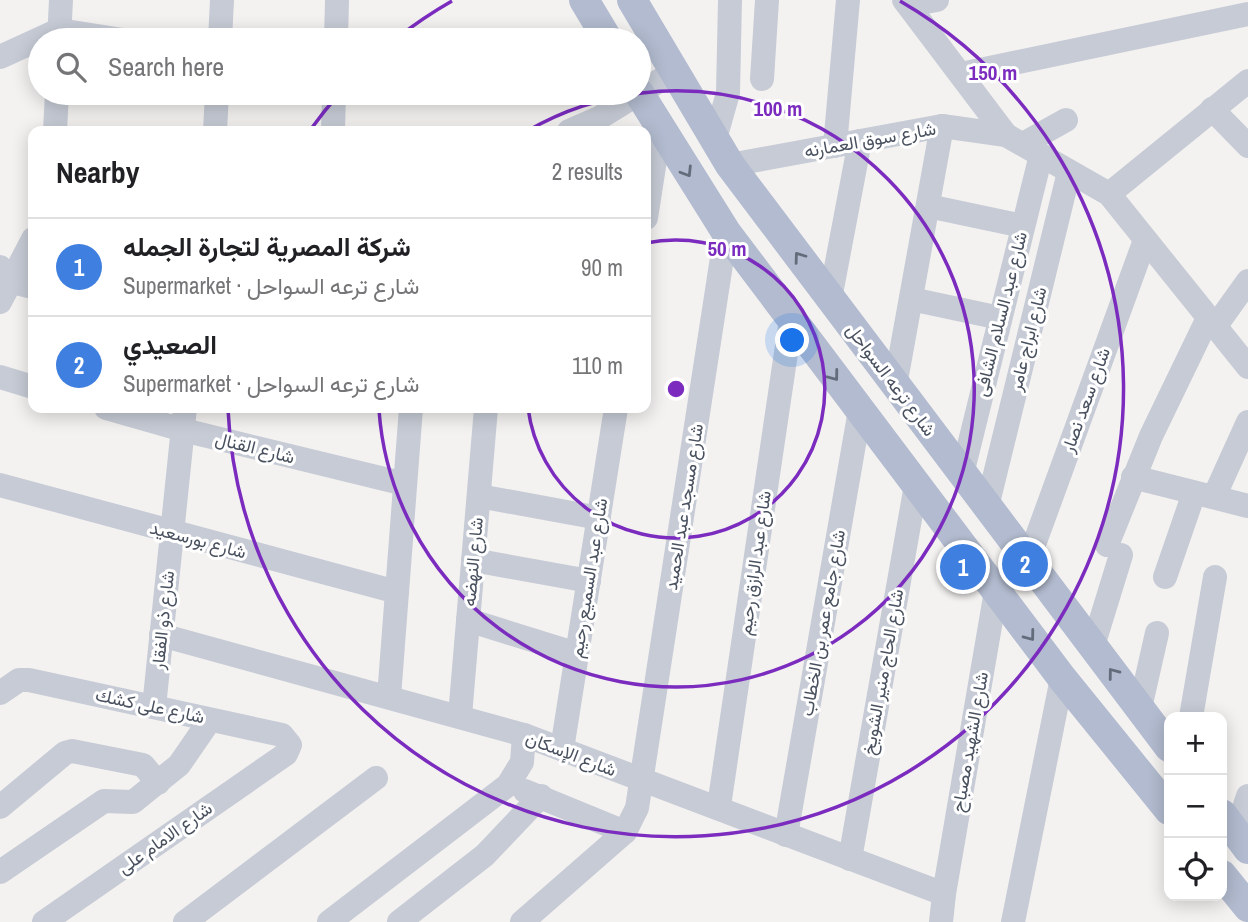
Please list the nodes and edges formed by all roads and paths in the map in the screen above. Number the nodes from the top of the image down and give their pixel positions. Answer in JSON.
{"nodes":[{"id":1,"x":61,"y":0,"type":"edge"},
{"id":2,"x":222,"y":0,"type":"edge"},
{"id":3,"x":337,"y":0,"type":"edge"},
{"id":4,"x":584,"y":0,"type":"edge"},
{"id":5,"x":632,"y":0,"type":"edge"},
{"id":6,"x":730,"y":0,"type":"edge"},
{"id":7,"x":767,"y":0,"type":"edge"},
{"id":8,"x":848,"y":0,"type":"edge"},
{"id":9,"x":937,"y":0,"type":"edge"},
{"id":10,"x":907,"y":3,"type":"edge"},
{"id":11,"x":1248,"y":15,"type":"edge"},
{"id":12,"x":59,"y":28,"type":"edge"},
{"id":13,"x":221,"y":28,"type":"edge"},
{"id":14,"x":336,"y":28,"type":"edge"},
{"id":15,"x":601,"y":28,"type":"edge"},
{"id":16,"x":649,"y":28,"type":"edge"},
{"id":17,"x":651,"y":31,"type":"edge"},
{"id":18,"x":28,"y":47,"type":"edge"},
{"id":19,"x":0,"y":57,"type":"edge"},
{"id":20,"x":675,"y":71,"type":"junction"},
{"id":21,"x":961,"y":74,"type":"junction"},
{"id":22,"x":762,"y":79,"type":"dead end"},
{"id":23,"x":1248,"y":81,"type":"edge"},
{"id":24,"x":651,"y":86,"type":"edge"},
{"id":25,"x":56,"y":105,"type":"edge"},
{"id":26,"x":216,"y":105,"type":"edge"},
{"id":27,"x":334,"y":105,"type":"edge"},
{"id":28,"x":617,"y":105,"type":"edge"},
{"id":29,"x":646,"y":105,"type":"edge"},
{"id":30,"x":1212,"y":109,"type":"junction"},
{"id":31,"x":1066,"y":120,"type":"dead end"},
{"id":32,"x":55,"y":126,"type":"edge"},
{"id":33,"x":215,"y":126,"type":"edge"},
{"id":34,"x":333,"y":126,"type":"edge"},
{"id":35,"x":578,"y":126,"type":"edge"},
{"id":36,"x":942,"y":127,"type":"junction"},
{"id":37,"x":660,"y":128,"type":"junction"},
{"id":38,"x":715,"y":139,"type":"junction"},
{"id":39,"x":859,"y":141,"type":"junction"},
{"id":40,"x":1023,"y":145,"type":"junction"},
{"id":41,"x":1248,"y":145,"type":"edge"},
{"id":42,"x":835,"y":146,"type":"junction"},
{"id":43,"x":730,"y":165,"type":"junction"},
{"id":44,"x":1069,"y":172,"type":"junction"},
{"id":45,"x":651,"y":186,"type":"edge"},
{"id":46,"x":1109,"y":194,"type":"junction"},
{"id":47,"x":928,"y":206,"type":"junction"},
{"id":48,"x":1023,"y":226,"type":"junction"},
{"id":49,"x":726,"y":232,"type":"junction"},
{"id":50,"x":1145,"y":240,"type":"junction"},
{"id":51,"x":28,"y":246,"type":"edge"},
{"id":52,"x":1248,"y":281,"type":"edge"},
{"id":53,"x":3,"y":283,"type":"edge"},
{"id":54,"x":28,"y":286,"type":"edge"},
{"id":55,"x":830,"y":299,"type":"junction"},
{"id":56,"x":911,"y":299,"type":"junction"},
{"id":57,"x":1000,"y":318,"type":"junction"},
{"id":58,"x":791,"y":319,"type":"junction"},
{"id":59,"x":1212,"y":322,"type":"junction"},
{"id":60,"x":1246,"y":361,"type":"edge"},
{"id":61,"x":0,"y":377,"type":"edge"},
{"id":62,"x":28,"y":385,"type":"edge"},
{"id":63,"x":895,"y":386,"type":"junction"},
{"id":64,"x":860,"y":410,"type":"junction"},
{"id":65,"x":141,"y":413,"type":"edge"},
{"id":66,"x":411,"y":413,"type":"edge"},
{"id":67,"x":486,"y":413,"type":"edge"},
{"id":68,"x":615,"y":413,"type":"edge"},
{"id":69,"x":184,"y":419,"type":"edge"},
{"id":70,"x":1248,"y":422,"type":"edge"},
{"id":71,"x":962,"y":474,"type":"junction"},
{"id":72,"x":1133,"y":477,"type":"junction"},
{"id":73,"x":405,"y":484,"type":"junction"},
{"id":74,"x":0,"y":485,"type":"edge"},
{"id":75,"x":916,"y":485,"type":"junction"},
{"id":76,"x":1204,"y":495,"type":"junction"},
{"id":77,"x":479,"y":496,"type":"junction"},
{"id":78,"x":1248,"y":506,"type":"edge"},
{"id":79,"x":987,"y":507,"type":"junction"},
{"id":80,"x":599,"y":518,"type":"junction"},
{"id":81,"x":172,"y":534,"type":"junction"},
{"id":82,"x":1019,"y":549,"type":"junction"},
{"id":83,"x":473,"y":559,"type":"junction"},
{"id":84,"x":976,"y":564,"type":"junction"},
{"id":85,"x":1164,"y":577,"type":"dead end"},
{"id":86,"x":1215,"y":577,"type":"dead end"},
{"id":87,"x":589,"y":581,"type":"junction"},
{"id":88,"x":996,"y":591,"type":"junction"},
{"id":89,"x":397,"y":592,"type":"junction"},
{"id":90,"x":468,"y":620,"type":"junction"},
{"id":91,"x":1157,"y":633,"type":"dead end"},
{"id":92,"x":161,"y":635,"type":"junction"},
{"id":93,"x":1093,"y":646,"type":"junction"},
{"id":94,"x":577,"y":654,"type":"junction"},
{"id":95,"x":1062,"y":678,"type":"junction"},
{"id":96,"x":0,"y":693,"type":"edge"},
{"id":97,"x":389,"y":697,"type":"junction"},
{"id":98,"x":154,"y":707,"type":"junction"},
{"id":99,"x":1140,"y":708,"type":"junction"},
{"id":100,"x":1192,"y":712,"type":"edge"},
{"id":101,"x":460,"y":716,"type":"junction"},
{"id":102,"x":210,"y":720,"type":"junction"},
{"id":103,"x":524,"y":735,"type":"junction"},
{"id":104,"x":1164,"y":740,"type":"edge"},
{"id":105,"x":562,"y":749,"type":"junction"},
{"id":106,"x":286,"y":754,"type":"joint"},
{"id":107,"x":376,"y":778,"type":"dead end"},
{"id":108,"x":642,"y":781,"type":"junction"},
{"id":109,"x":158,"y":783,"type":"junction"},
{"id":110,"x":508,"y":785,"type":"junction"},
{"id":111,"x":541,"y":796,"type":"junction"},
{"id":112,"x":1248,"y":796,"type":"edge"},
{"id":113,"x":1164,"y":804,"type":"edge"},
{"id":114,"x":719,"y":806,"type":"junction"},
{"id":115,"x":0,"y":807,"type":"edge"},
{"id":116,"x":625,"y":832,"type":"junction"},
{"id":117,"x":1235,"y":832,"type":"edge"},
{"id":118,"x":786,"y":835,"type":"junction"},
{"id":119,"x":850,"y":859,"type":"junction"},
{"id":120,"x":0,"y":872,"type":"edge"},
{"id":121,"x":1227,"y":881,"type":"edge"},
{"id":122,"x":944,"y":894,"type":"junction"},
{"id":123,"x":1248,"y":907,"type":"edge"},
{"id":124,"x":44,"y":922,"type":"edge"},
{"id":125,"x":185,"y":922,"type":"edge"},
{"id":126,"x":329,"y":922,"type":"edge"},
{"id":127,"x":399,"y":922,"type":"edge"},
{"id":128,"x":523,"y":922,"type":"edge"},
{"id":129,"x":941,"y":922,"type":"edge"},
{"id":130,"x":1013,"y":922,"type":"edge"}],
"edges":[{"from":1,"to":12,"type":"street"},
{"from":2,"to":13,"type":"street"},
{"from":3,"to":14,"type":"street"},
{"from":4,"to":15,"type":"main road"},
{"from":5,"to":16,"type":"main road","name":"شارع ترعه السواحل"},
{"from":6,"to":38,"type":"street"},
{"from":7,"to":22,"type":"street"},
{"from":8,"to":42,"type":"street"},
{"from":9,"to":10,"type":"street"},
{"from":10,"to":21,"type":"street"},
{"from":11,"to":21,"type":"street"},
{"from":17,"to":20,"type":"main road","name":"شارع ترعه السواحل"},
{"from":18,"to":19,"type":"street"},
{"from":20,"to":24,"type":"street"},
{"from":20,"to":38,"type":"main road","name":"شارع ترعه السواحل"},
{"from":21,"to":40,"type":"street"},
{"from":23,"to":30,"type":"street"},
{"from":25,"to":32,"type":"street"},
{"from":26,"to":33,"type":"street"},
{"from":27,"to":34,"type":"street"},
{"from":28,"to":35,"type":"street"},
{"from":29,"to":37,"type":"main road"},
{"from":30,"to":41,"type":"street"},
{"from":30,"to":46,"type":"street"},
{"from":31,"to":40,"type":"street"},
{"from":36,"to":39,"type":"street","name":"شارع سوق العمارنه"},
{"from":36,"to":40,"type":"street","name":"شارع سوق العمارنه"},
{"from":36,"to":47,"type":"street"},
{"from":37,"to":45,"type":"street"},
{"from":37,"to":49,"type":"main road","one_way":true},
{"from":38,"to":43,"type":"main road","name":"شارع ترعه السواحل"},
{"from":39,"to":42,"type":"street","name":"شارع سوق العمارنه"},
{"from":39,"to":55,"type":"street"},
{"from":40,"to":44,"type":"street","name":"شارع سوق العمارنه"},
{"from":40,"to":48,"type":"street","name":"شارع عبد السلام الشافى"},
{"from":42,"to":43,"type":"street","name":"شارع سوق العمارنه"},
{"from":55,"to":43,"type":"main road","name":"شارع ترعه السواحل","one_way":true},
{"from":44,"to":46,"type":"street","name":"شارع سوق العمارنه"},
{"from":44,"to":79,"type":"street","name":"شارع ابراج عامر"},
{"from":46,"to":50,"type":"street","name":"شارع سوق العمارنه"},
{"from":47,"to":48,"type":"street"},
{"from":47,"to":56,"type":"street"},
{"from":48,"to":57,"type":"street","name":"شارع عبد السلام الشافى"},
{"from":49,"to":58,"type":"main road"},
{"from":49,"to":108,"type":"street","name":"شارع مسجد عبد الحميد"},
{"from":50,"to":59,"type":"street","name":"شارع سوق العمارنه"},
{"from":50,"to":82,"type":"street","name":"شارع سعد نصار"},
{"from":51,"to":53,"type":"street"},
{"from":52,"to":59,"type":"street"},
{"from":53,"to":54,"type":"street"},
{"from":55,"to":63,"type":"main road","name":"شارع ترعه السواحل"},
{"from":56,"to":57,"type":"street"},
{"from":56,"to":63,"type":"street"},
{"from":57,"to":71,"type":"street","name":"شارع عبد السلام الشافى"},
{"from":58,"to":64,"type":"main road","one_way":true},
{"from":58,"to":114,"type":"street","name":"شارع عبد الرازق رحيم"},
{"from":59,"to":60,"type":"street","name":"شارع سوق العمارنه"},
{"from":59,"to":72,"type":"street"},
{"from":61,"to":62,"type":"street"},
{"from":63,"to":71,"type":"main road","name":"شارع ترعه السواحل"},
{"from":64,"to":75,"type":"main road"},
{"from":64,"to":118,"type":"street","name":"شارع جامع عمر بن الخطاب"},
{"from":65,"to":69,"type":"street","name":"شارع القنال"},
{"from":66,"to":73,"type":"street"},
{"from":67,"to":77,"type":"street","name":"شارع النهضه"},
{"from":68,"to":80,"type":"street","name":"شارع عبد السميع رحيم"},
{"from":69,"to":73,"type":"street","name":"شارع القنال"},
{"from":69,"to":81,"type":"street","name":"شارع ذو الفقار"},
{"from":70,"to":76,"type":"street"},
{"from":71,"to":79,"type":"main road","name":"شارع ترعه السواحل"},
{"from":72,"to":76,"type":"street"},
{"from":72,"to":93,"type":"street"},
{"from":73,"to":89,"type":"street"},
{"from":74,"to":81,"type":"street","name":"شارع بورسعيد"},
{"from":75,"to":84,"type":"main road"},
{"from":75,"to":119,"type":"street","name":"شارع الحاج منير الشويخ"},
{"from":76,"to":78,"type":"street"},
{"from":76,"to":85,"type":"street"},
{"from":77,"to":80,"type":"street"},
{"from":77,"to":83,"type":"street","name":"شارع النهضه"},
{"from":79,"to":82,"type":"main road","name":"شارع ترعه السواحل"},
{"from":80,"to":87,"type":"street","name":"شارع عبد السميع رحيم"},
{"from":81,"to":89,"type":"street","name":"شارع بورسعيد"},
{"from":81,"to":92,"type":"street","name":"شارع ذو الفقار"},
{"from":82,"to":84,"type":"main road"},
{"from":82,"to":93,"type":"main road","name":"شارع ترعه السواحل"},
{"from":83,"to":87,"type":"street"},
{"from":83,"to":90,"type":"street","name":"شارع النهضه"},
{"from":84,"to":88,"type":"main road"},
{"from":86,"to":100,"type":"street"},
{"from":87,"to":94,"type":"street","name":"شارع عبد السميع رحيم"},
{"from":88,"to":95,"type":"main road","one_way":true},
{"from":88,"to":122,"type":"street","name":"شارع الشهيد مصباح"},
{"from":89,"to":97,"type":"street"},
{"from":90,"to":94,"type":"street"},
{"from":90,"to":101,"type":"street","name":"شارع النهضه"},
{"from":91,"to":99,"type":"street"},
{"from":92,"to":97,"type":"street","name":"شارع الإسكان"},
{"from":92,"to":98,"type":"street","name":"شارع ذو الفقار"},
{"from":99,"to":93,"type":"main road","name":"شارع ترعه السواحل","one_way":true},
{"from":94,"to":105,"type":"street","name":"شارع عبد السميع رحيم"},
{"from":95,"to":113,"type":"main road"},
{"from":95,"to":130,"type":"street"},
{"from":96,"to":98,"type":"street","name":"شارع على كشك"},
{"from":97,"to":101,"type":"street","name":"شارع الإسكان"},
{"from":98,"to":102,"type":"street","name":"شارع على كشك"},
{"from":99,"to":104,"type":"main road","name":"شارع ترعه السواحل"},
{"from":101,"to":103,"type":"street","name":"شارع الإسكان"},
{"from":102,"to":106,"type":"street","name":"شارع على كشك"},
{"from":102,"to":109,"type":"street"},
{"from":103,"to":105,"type":"street","name":"شارع الإسكان"},
{"from":103,"to":110,"type":"street"},
{"from":105,"to":108,"type":"street","name":"شارع الإسكان"},
{"from":106,"to":124,"type":"street","name":"شارع الامام على"},
{"from":107,"to":125,"type":"street"},
{"from":108,"to":114,"type":"street","name":"شارع الإسكان"},
{"from":108,"to":116,"type":"street","name":"شارع مسجد عبد الحميد"},
{"from":109,"to":115,"type":"street"},
{"from":109,"to":120,"type":"street"},
{"from":110,"to":111,"type":"street"},
{"from":110,"to":126,"type":"street"},
{"from":111,"to":116,"type":"street"},
{"from":111,"to":127,"type":"street"},
{"from":112,"to":117,"type":"street"},
{"from":114,"to":118,"type":"street","name":"شارع الإسكان"},
{"from":116,"to":128,"type":"street"},
{"from":118,"to":119,"type":"street","name":"شارع الإسكان"},
{"from":119,"to":122,"type":"street","name":"شارع الإسكان"},
{"from":121,"to":123,"type":"main road"},
{"from":122,"to":129,"type":"street"}]}
